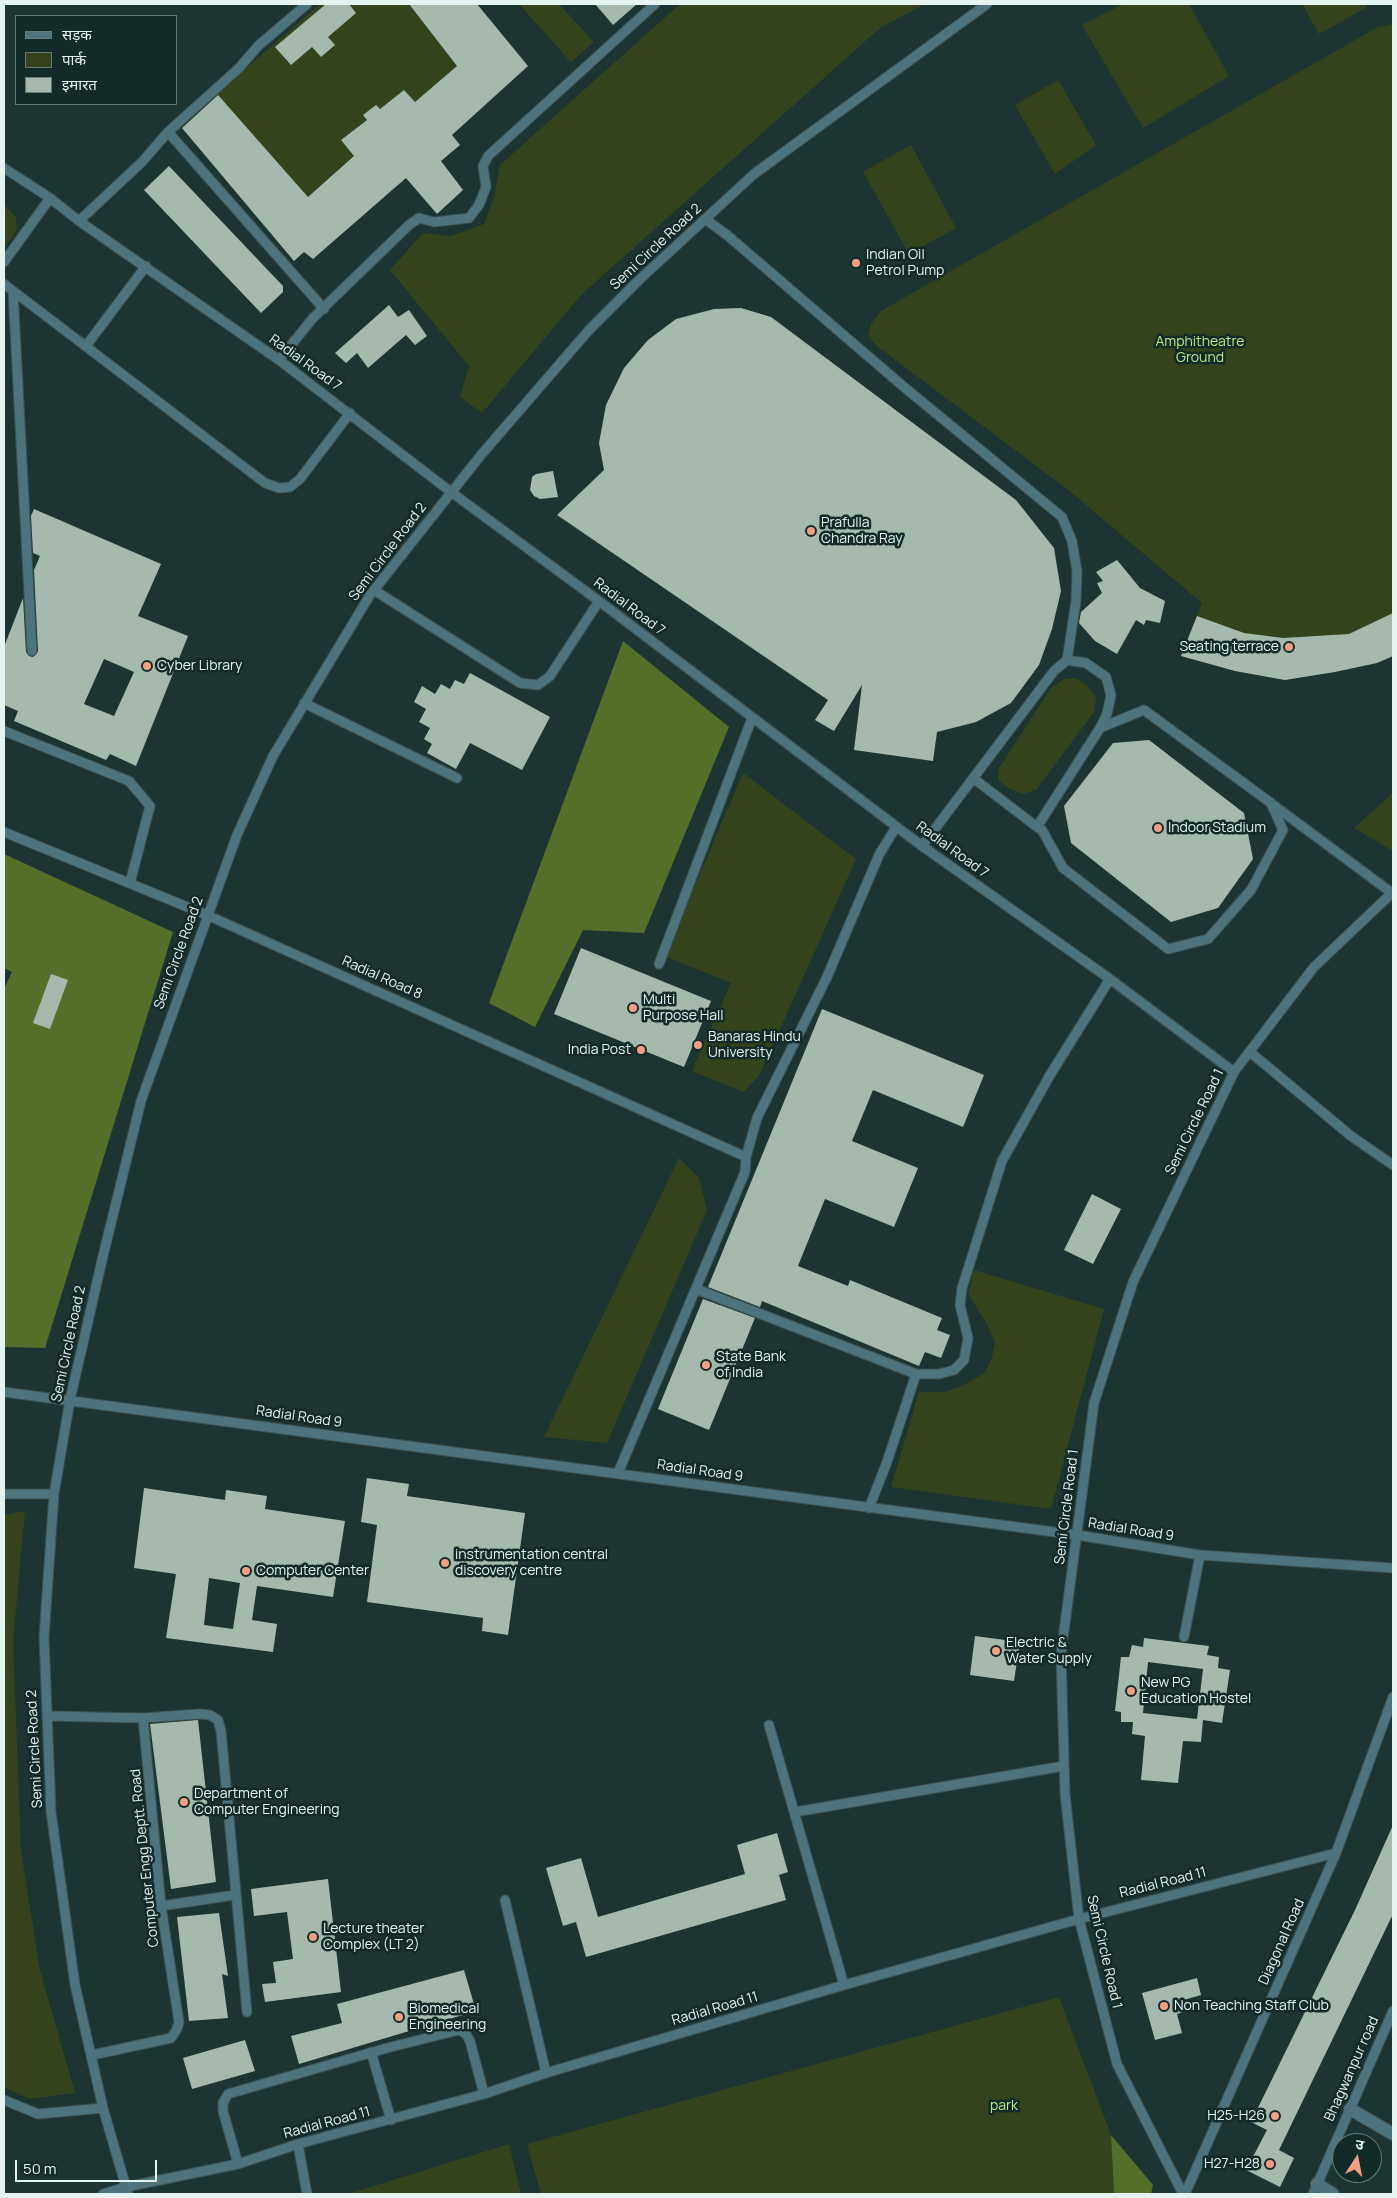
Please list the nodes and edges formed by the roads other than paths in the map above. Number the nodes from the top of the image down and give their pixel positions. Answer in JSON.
{"nodes":[{"id":1,"x":308,"y":4,"type":"edge"},
{"id":2,"x":655,"y":4,"type":"edge"},
{"id":3,"x":987,"y":4,"type":"edge"},
{"id":4,"x":168,"y":132,"type":"junction"},
{"id":5,"x":4,"y":168,"type":"edge"},
{"id":6,"x":50,"y":198,"type":"junction"},
{"id":7,"x":705,"y":219,"type":"junction"},
{"id":8,"x":79,"y":221,"type":"junction"},
{"id":9,"x":4,"y":262,"type":"edge"},
{"id":10,"x":146,"y":266,"type":"junction"},
{"id":11,"x":4,"y":284,"type":"edge"},
{"id":12,"x":13,"y":291,"type":"junction"},
{"id":13,"x":324,"y":309,"type":"junction"},
{"id":14,"x":86,"y":346,"type":"junction"},
{"id":15,"x":279,"y":360,"type":"junction"},
{"id":16,"x":350,"y":413,"type":"junction"},
{"id":17,"x":451,"y":492,"type":"junction"},
{"id":18,"x":374,"y":590,"type":"junction"},
{"id":19,"x":599,"y":601,"type":"junction"},
{"id":20,"x":32,"y":651,"type":"dead end"},
{"id":21,"x":1067,"y":660,"type":"junction"},
{"id":22,"x":304,"y":703,"type":"junction"},
{"id":23,"x":752,"y":718,"type":"junction"},
{"id":24,"x":1100,"y":728,"type":"junction"},
{"id":25,"x":4,"y":731,"type":"edge"},
{"id":26,"x":457,"y":778,"type":"dead end"},
{"id":27,"x":973,"y":778,"type":"junction"},
{"id":28,"x":1271,"y":803,"type":"junction"},
{"id":29,"x":1037,"y":826,"type":"junction"},
{"id":30,"x":896,"y":828,"type":"junction"},
{"id":31,"x":4,"y":832,"type":"edge"},
{"id":32,"x":922,"y":846,"type":"junction"},
{"id":33,"x":130,"y":883,"type":"junction"},
{"id":34,"x":1392,"y":893,"type":"edge"},
{"id":35,"x":207,"y":915,"type":"junction"},
{"id":36,"x":659,"y":964,"type":"dead end"},
{"id":37,"x":1110,"y":979,"type":"junction"},
{"id":38,"x":1250,"y":1052,"type":"junction"},
{"id":39,"x":1234,"y":1072,"type":"junction"},
{"id":40,"x":746,"y":1157,"type":"junction"},
{"id":41,"x":1393,"y":1165,"type":"edge"},
{"id":42,"x":696,"y":1289,"type":"junction"},
{"id":43,"x":916,"y":1374,"type":"junction"},
{"id":44,"x":4,"y":1392,"type":"edge"},
{"id":45,"x":70,"y":1400,"type":"junction"},
{"id":46,"x":618,"y":1473,"type":"junction"},
{"id":47,"x":4,"y":1494,"type":"edge"},
{"id":48,"x":54,"y":1494,"type":"junction"},
{"id":49,"x":869,"y":1508,"type":"junction"},
{"id":50,"x":1077,"y":1535,"type":"junction"},
{"id":51,"x":1200,"y":1555,"type":"junction"},
{"id":52,"x":1393,"y":1568,"type":"edge"},
{"id":53,"x":1184,"y":1638,"type":"dead end"},
{"id":54,"x":1393,"y":1697,"type":"edge"},
{"id":55,"x":47,"y":1716,"type":"junction"},
{"id":56,"x":143,"y":1718,"type":"junction"},
{"id":57,"x":769,"y":1725,"type":"dead end"},
{"id":58,"x":1064,"y":1766,"type":"junction"},
{"id":59,"x":795,"y":1812,"type":"junction"},
{"id":60,"x":1336,"y":1853,"type":"junction"},
{"id":61,"x":235,"y":1894,"type":"junction"},
{"id":62,"x":505,"y":1900,"type":"dead end"},
{"id":63,"x":161,"y":1906,"type":"junction"},
{"id":64,"x":1079,"y":1919,"type":"junction"},
{"id":65,"x":844,"y":1985,"type":"junction"},
{"id":66,"x":1393,"y":2010,"type":"edge"},
{"id":67,"x":247,"y":2012,"type":"dead end"},
{"id":68,"x":371,"y":2052,"type":"junction"},
{"id":69,"x":92,"y":2055,"type":"junction"},
{"id":70,"x":546,"y":2073,"type":"junction"},
{"id":71,"x":484,"y":2094,"type":"junction"},
{"id":72,"x":4,"y":2100,"type":"edge"},
{"id":73,"x":103,"y":2108,"type":"junction"},
{"id":74,"x":1350,"y":2109,"type":"junction"},
{"id":75,"x":390,"y":2120,"type":"junction"},
{"id":76,"x":1393,"y":2134,"type":"edge"},
{"id":77,"x":298,"y":2144,"type":"junction"},
{"id":78,"x":238,"y":2164,"type":"junction"},
{"id":79,"x":1315,"y":2189,"type":"edge"},
{"id":80,"x":127,"y":2191,"type":"edge"},
{"id":81,"x":103,"y":2194,"type":"edge"},
{"id":82,"x":307,"y":2194,"type":"edge"},
{"id":83,"x":1184,"y":2194,"type":"edge"},
{"id":84,"x":1333,"y":2194,"type":"edge"}],
"edges":[{"from":1,"to":4,"type":"lane"},
{"from":2,"to":13,"type":"lane"},
{"from":3,"to":7,"type":"lane","name":"Semi Circle Road 2"},
{"from":4,"to":8,"type":"lane"},
{"from":4,"to":13,"type":"lane"},
{"from":5,"to":6,"type":"lane","name":"Radial Road 7"},
{"from":6,"to":8,"type":"lane","name":"Radial Road 7"},
{"from":6,"to":9,"type":"lane"},
{"from":7,"to":17,"type":"lane","name":"Semi Circle Road 2"},
{"from":7,"to":21,"type":"lane"},
{"from":8,"to":10,"type":"lane","name":"Radial Road 7"},
{"from":10,"to":14,"type":"lane"},
{"from":10,"to":15,"type":"lane","name":"Radial Road 7"},
{"from":11,"to":12,"type":"lane"},
{"from":12,"to":14,"type":"lane"},
{"from":12,"to":20,"type":"lane"},
{"from":13,"to":15,"type":"lane"},
{"from":14,"to":16,"type":"lane"},
{"from":15,"to":16,"type":"lane","name":"Radial Road 7"},
{"from":16,"to":17,"type":"lane","name":"Radial Road 7"},
{"from":17,"to":18,"type":"lane","name":"Semi Circle Road 2"},
{"from":17,"to":19,"type":"lane","name":"Radial Road 7"},
{"from":18,"to":19,"type":"lane"},
{"from":18,"to":22,"type":"lane","name":"Semi Circle Road 2"},
{"from":19,"to":23,"type":"lane","name":"Radial Road 7"},
{"from":21,"to":24,"type":"lane"},
{"from":21,"to":27,"type":"lane"},
{"from":22,"to":26,"type":"lane"},
{"from":22,"to":35,"type":"lane","name":"Semi Circle Road 2"},
{"from":23,"to":30,"type":"lane","name":"Radial Road 7"},
{"from":23,"to":36,"type":"lane"},
{"from":24,"to":28,"type":"lane"},
{"from":24,"to":29,"type":"lane"},
{"from":25,"to":33,"type":"lane"},
{"from":27,"to":29,"type":"lane"},
{"from":27,"to":32,"type":"lane"},
{"from":28,"to":29,"type":"lane"},
{"from":28,"to":34,"type":"lane"},
{"from":30,"to":32,"type":"lane","name":"Radial Road 7"},
{"from":30,"to":40,"type":"lane"},
{"from":31,"to":33,"type":"lane","name":"Radial Road 8"},
{"from":32,"to":37,"type":"lane","name":"Radial Road 7"},
{"from":33,"to":35,"type":"lane","name":"Radial Road 8"},
{"from":34,"to":38,"type":"lane","name":"Semi Circle Road 1"},
{"from":35,"to":40,"type":"lane","name":"Radial Road 8"},
{"from":35,"to":45,"type":"lane","name":"Semi Circle Road 2"},
{"from":37,"to":39,"type":"lane","name":"Radial Road 7"},
{"from":37,"to":43,"type":"lane"},
{"from":38,"to":39,"type":"lane","name":"Semi Circle Road 1"},
{"from":38,"to":41,"type":"lane"},
{"from":39,"to":50,"type":"lane","name":"Semi Circle Road 1"},
{"from":40,"to":42,"type":"lane"},
{"from":42,"to":43,"type":"lane"},
{"from":42,"to":46,"type":"lane"},
{"from":43,"to":49,"type":"lane"},
{"from":44,"to":45,"type":"lane","name":"Radial Road 9"},
{"from":45,"to":46,"type":"lane","name":"Radial Road 9"},
{"from":45,"to":48,"type":"lane","name":"Semi Circle Road 2"},
{"from":46,"to":49,"type":"lane","name":"Radial Road 9"},
{"from":47,"to":48,"type":"lane"},
{"from":48,"to":55,"type":"lane","name":"Semi Circle Road 2"},
{"from":49,"to":50,"type":"lane","name":"Radial Road 9"},
{"from":50,"to":51,"type":"lane","name":"Radial Road 9"},
{"from":50,"to":58,"type":"lane","name":"Semi Circle Road 1"},
{"from":51,"to":52,"type":"lane","name":"Radial Road 9"},
{"from":51,"to":53,"type":"lane"},
{"from":54,"to":60,"type":"lane","name":"Diagonal Road"},
{"from":55,"to":56,"type":"lane"},
{"from":55,"to":69,"type":"lane","name":"Semi Circle Road 2"},
{"from":56,"to":61,"type":"lane"},
{"from":56,"to":63,"type":"lane","name":"Computer Engg Deptt. Road"},
{"from":57,"to":59,"type":"lane"},
{"from":58,"to":59,"type":"lane"},
{"from":58,"to":64,"type":"lane","name":"Semi Circle Road 1"},
{"from":59,"to":65,"type":"lane"},
{"from":60,"to":64,"type":"lane","name":"Radial Road 11"},
{"from":60,"to":83,"type":"lane","name":"Diagonal Road"},
{"from":61,"to":63,"type":"lane"},
{"from":61,"to":67,"type":"lane"},
{"from":62,"to":70,"type":"lane"},
{"from":63,"to":69,"type":"lane","name":"Computer Engg Deptt. Road"},
{"from":64,"to":65,"type":"lane","name":"Radial Road 11"},
{"from":64,"to":83,"type":"lane","name":"Semi Circle Road 1"},
{"from":65,"to":70,"type":"lane","name":"Radial Road 11"},
{"from":66,"to":74,"type":"lane","name":"Bhagwanpur road"},
{"from":68,"to":71,"type":"lane"},
{"from":68,"to":75,"type":"lane"},
{"from":68,"to":78,"type":"lane"},
{"from":69,"to":73,"type":"lane","name":"Semi Circle Road 2"},
{"from":70,"to":71,"type":"lane","name":"Radial Road 11"},
{"from":71,"to":75,"type":"lane","name":"Radial Road 11"},
{"from":72,"to":73,"type":"lane"},
{"from":73,"to":80,"type":"lane","name":"Semi Circle Road 2"},
{"from":74,"to":76,"type":"street"},
{"from":74,"to":79,"type":"lane","name":"Bhagwanpur road"},
{"from":75,"to":77,"type":"lane","name":"Radial Road 11"},
{"from":77,"to":78,"type":"lane","name":"Radial Road 11"},
{"from":77,"to":82,"type":"lane"},
{"from":78,"to":80,"type":"lane","name":"Radial Road 11"},
{"from":79,"to":84,"type":"street"},
{"from":80,"to":81,"type":"lane","name":"Radial Road 11"}]}
